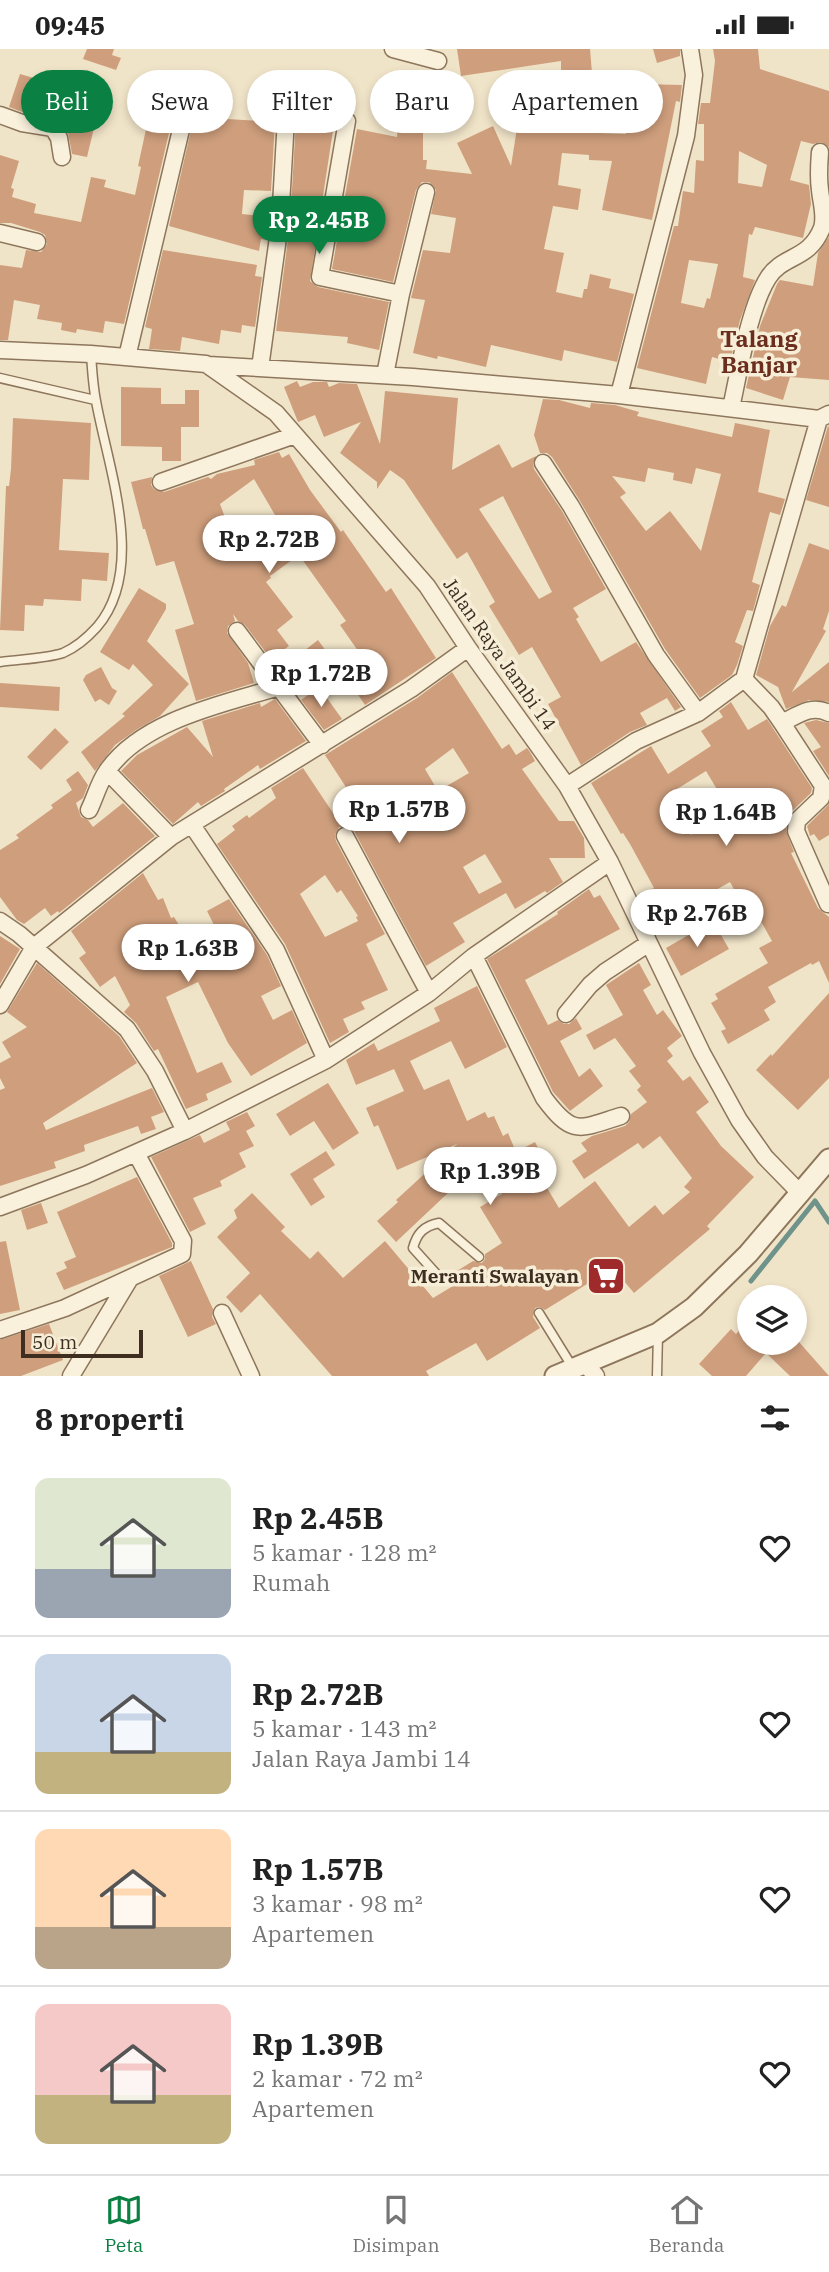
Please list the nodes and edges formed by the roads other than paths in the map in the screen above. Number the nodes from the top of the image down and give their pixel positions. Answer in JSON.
{"nodes":[{"id":1,"x":393,"y":49,"type":"edge"},
{"id":2,"x":690,"y":49,"type":"edge"},
{"id":3,"x":438,"y":61,"type":"dead end"},
{"id":4,"x":0,"y":115,"type":"edge"},
{"id":5,"x":180,"y":133,"type":"edge"},
{"id":6,"x":285,"y":133,"type":"edge"},
{"id":7,"x":345,"y":133,"type":"edge"},
{"id":8,"x":820,"y":152,"type":"dead end"},
{"id":9,"x":62,"y":157,"type":"dead end"},
{"id":10,"x":426,"y":192,"type":"dead end"},
{"id":11,"x":0,"y":233,"type":"edge"},
{"id":12,"x":37,"y":242,"type":"dead end"},
{"id":13,"x":401,"y":295,"type":"junction"},
{"id":14,"x":0,"y":349,"type":"edge"},
{"id":15,"x":90,"y":353,"type":"junction"},
{"id":16,"x":127,"y":357,"type":"junction"},
{"id":17,"x":206,"y":364,"type":"junction"},
{"id":18,"x":260,"y":368,"type":"junction"},
{"id":19,"x":385,"y":375,"type":"junction"},
{"id":20,"x":0,"y":379,"type":"edge"},
{"id":21,"x":619,"y":395,"type":"junction"},
{"id":22,"x":95,"y":400,"type":"junction"},
{"id":23,"x":731,"y":408,"type":"junction"},
{"id":24,"x":824,"y":417,"type":"edge"},
{"id":25,"x":295,"y":435,"type":"junction"},
{"id":26,"x":543,"y":463,"type":"dead end"},
{"id":27,"x":161,"y":482,"type":"dead end"},
{"id":28,"x":237,"y":631,"type":"dead end"},
{"id":29,"x":468,"y":647,"type":"junction"},
{"id":30,"x":0,"y":661,"type":"edge"},
{"id":31,"x":744,"y":679,"type":"junction"},
{"id":32,"x":279,"y":687,"type":"junction"},
{"id":33,"x":698,"y":713,"type":"junction"},
{"id":34,"x":829,"y":713,"type":"edge"},
{"id":35,"x":782,"y":723,"type":"junction"},
{"id":36,"x":322,"y":745,"type":"junction"},
{"id":37,"x":107,"y":771,"type":"junction"},
{"id":38,"x":567,"y":786,"type":"junction"},
{"id":39,"x":89,"y":810,"type":"dead end"},
{"id":40,"x":192,"y":825,"type":"junction"},
{"id":41,"x":345,"y":836,"type":"dead end"},
{"id":42,"x":171,"y":838,"type":"junction"},
{"id":43,"x":610,"y":862,"type":"junction"},
{"id":44,"x":828,"y":904,"type":"edge"},
{"id":45,"x":0,"y":921,"type":"edge"},
{"id":46,"x":649,"y":943,"type":"junction"},
{"id":47,"x":34,"y":947,"type":"junction"},
{"id":48,"x":474,"y":956,"type":"junction"},
{"id":49,"x":429,"y":993,"type":"junction"},
{"id":50,"x":0,"y":1005,"type":"edge"},
{"id":51,"x":566,"y":1014,"type":"dead end"},
{"id":52,"x":326,"y":1061,"type":"junction"},
{"id":53,"x":621,"y":1117,"type":"dead end"},
{"id":54,"x":185,"y":1132,"type":"junction"},
{"id":55,"x":136,"y":1153,"type":"junction"},
{"id":56,"x":829,"y":1159,"type":"edge"},
{"id":57,"x":801,"y":1194,"type":"junction"},
{"id":58,"x":0,"y":1207,"type":"edge"},
{"id":59,"x":479,"y":1257,"type":"dead end"},
{"id":60,"x":441,"y":1279,"type":"dead end"},
{"id":61,"x":129,"y":1280,"type":"junction"},
{"id":62,"x":222,"y":1313,"type":"dead end"},
{"id":63,"x":539,"y":1313,"type":"dead end"},
{"id":64,"x":0,"y":1330,"type":"edge"},
{"id":65,"x":658,"y":1333,"type":"junction"},
{"id":66,"x":577,"y":1371,"type":"edge"},
{"id":67,"x":68,"y":1375,"type":"edge"},
{"id":68,"x":251,"y":1376,"type":"edge"},
{"id":69,"x":657,"y":1376,"type":"edge"}],
"edges":[{"from":1,"to":3,"type":"street"},
{"from":2,"to":21,"type":"street"},
{"from":4,"to":9,"type":"street"},
{"from":5,"to":16,"type":"street"},
{"from":6,"to":18,"type":"street"},
{"from":7,"to":13,"type":"street"},
{"from":8,"to":23,"type":"street"},
{"from":10,"to":13,"type":"street"},
{"from":11,"to":12,"type":"street"},
{"from":13,"to":19,"type":"street"},
{"from":14,"to":15,"type":"street","name":"Jalan Raya Jambi 14"},
{"from":15,"to":16,"type":"street","name":"Jalan Raya Jambi 14"},
{"from":15,"to":22,"type":"lane"},
{"from":16,"to":17,"type":"street","name":"Jalan Raya Jambi 14"},
{"from":17,"to":18,"type":"street"},
{"from":17,"to":25,"type":"street","name":"Jalan Raya Jambi 14"},
{"from":18,"to":19,"type":"street"},
{"from":19,"to":21,"type":"street"},
{"from":20,"to":22,"type":"lane"},
{"from":21,"to":23,"type":"street"},
{"from":22,"to":30,"type":"lane"},
{"from":23,"to":24,"type":"street"},
{"from":24,"to":31,"type":"street"},
{"from":25,"to":27,"type":"street"},
{"from":25,"to":29,"type":"street","name":"Jalan Raya Jambi 14"},
{"from":26,"to":33,"type":"street"},
{"from":28,"to":32,"type":"street"},
{"from":29,"to":36,"type":"street"},
{"from":29,"to":38,"type":"street","name":"Jalan Raya Jambi 14"},
{"from":31,"to":33,"type":"street"},
{"from":31,"to":35,"type":"street"},
{"from":32,"to":36,"type":"street"},
{"from":32,"to":37,"type":"street"},
{"from":33,"to":38,"type":"street"},
{"from":34,"to":35,"type":"street"},
{"from":35,"to":44,"type":"street"},
{"from":36,"to":40,"type":"street"},
{"from":37,"to":39,"type":"street"},
{"from":37,"to":42,"type":"street"},
{"from":38,"to":43,"type":"street","name":"Jalan Raya Jambi 14"},
{"from":40,"to":42,"type":"street"},
{"from":40,"to":52,"type":"street"},
{"from":41,"to":49,"type":"street"},
{"from":42,"to":47,"type":"street"},
{"from":43,"to":46,"type":"street","name":"Jalan Raya Jambi 14"},
{"from":43,"to":48,"type":"street"},
{"from":45,"to":47,"type":"street"},
{"from":46,"to":51,"type":"street"},
{"from":46,"to":57,"type":"street","name":"Jalan Raya Jambi 14"},
{"from":47,"to":50,"type":"street"},
{"from":47,"to":54,"type":"street"},
{"from":48,"to":49,"type":"street"},
{"from":48,"to":53,"type":"street"},
{"from":49,"to":52,"type":"street"},
{"from":52,"to":54,"type":"street"},
{"from":54,"to":55,"type":"street"},
{"from":55,"to":58,"type":"street"},
{"from":55,"to":61,"type":"street"},
{"from":56,"to":57,"type":"street"},
{"from":57,"to":65,"type":"street"},
{"from":59,"to":60,"type":"lane"},
{"from":61,"to":64,"type":"street"},
{"from":61,"to":67,"type":"street"},
{"from":62,"to":68,"type":"street"},
{"from":63,"to":66,"type":"lane"},
{"from":65,"to":66,"type":"street"},
{"from":65,"to":69,"type":"lane"}]}
